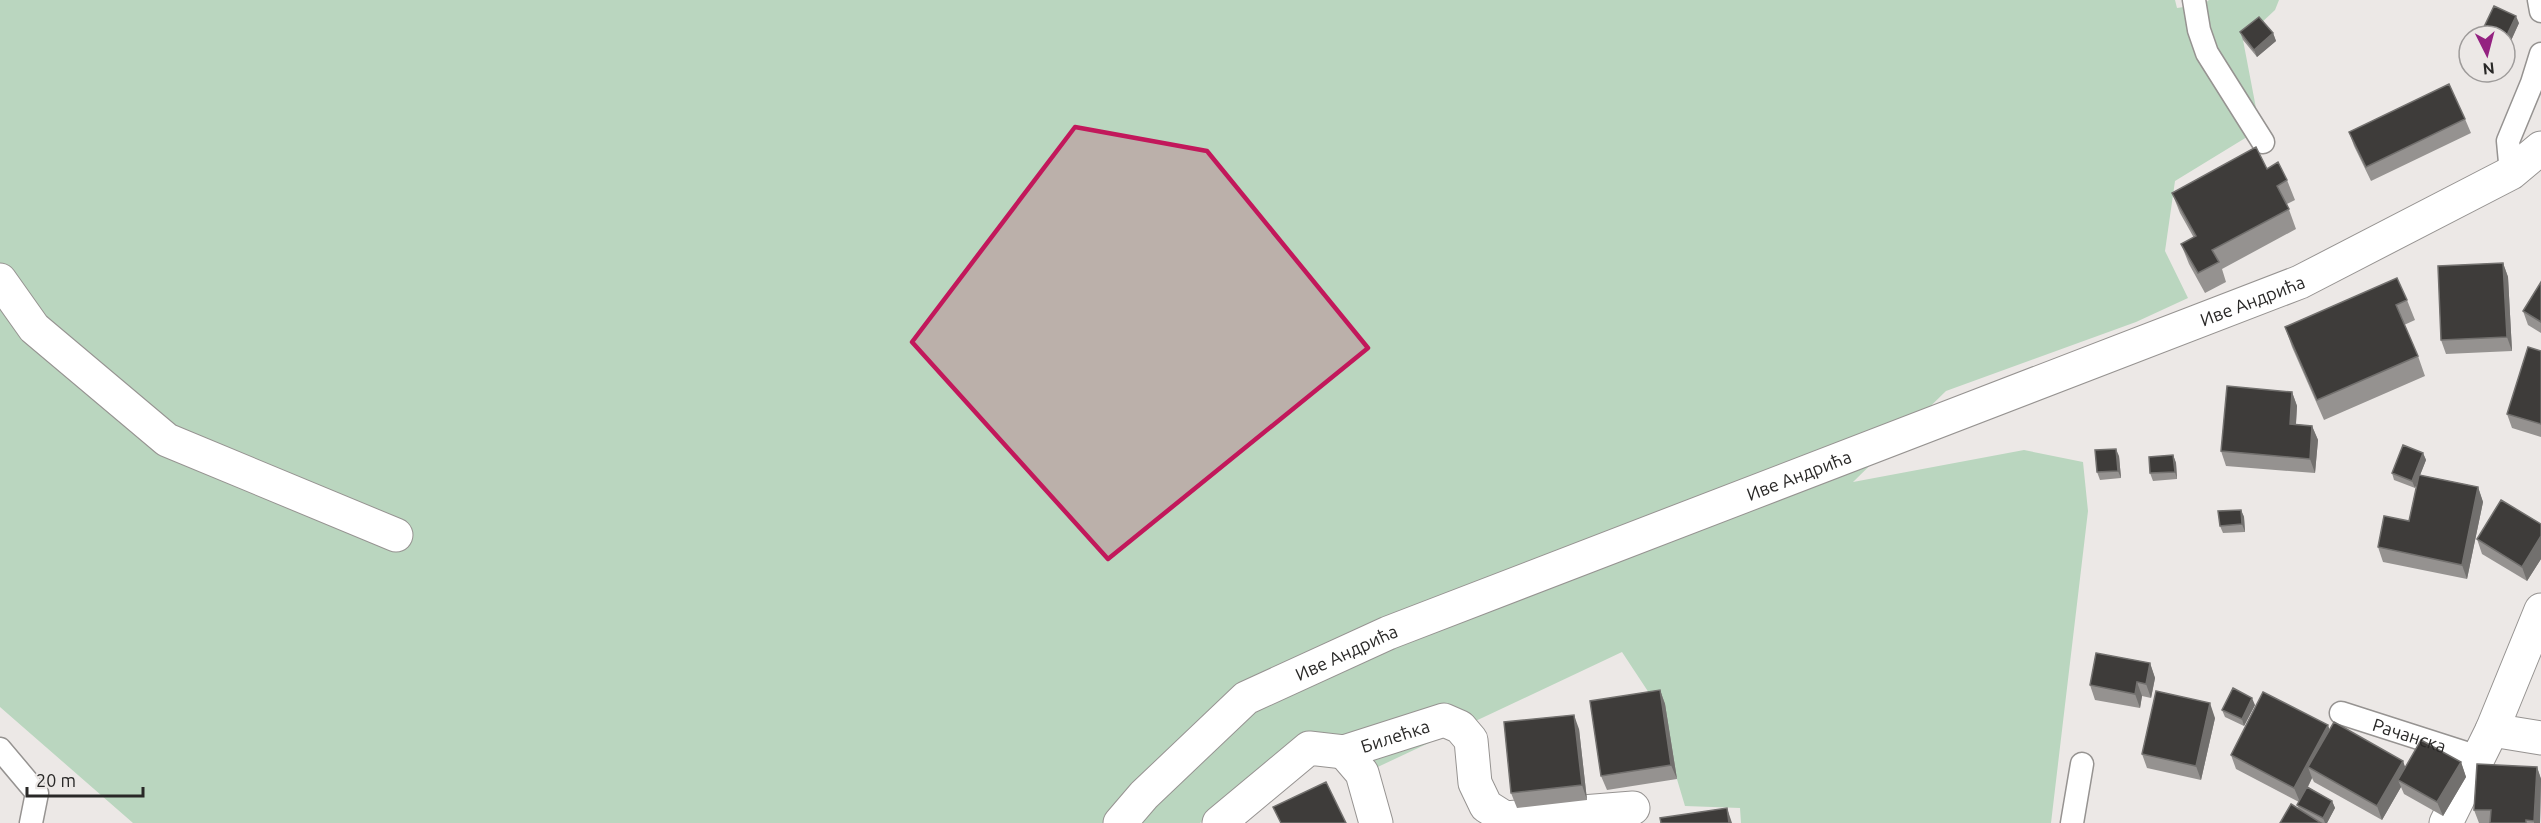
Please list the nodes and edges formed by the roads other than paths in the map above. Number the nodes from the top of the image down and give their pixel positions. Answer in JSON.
{"nodes":[{"id":1,"x":2194,"y":0,"type":"edge"},
{"id":2,"x":2539,"y":0,"type":"edge"},
{"id":3,"x":2541,"y":11,"type":"edge"},
{"id":4,"x":2541,"y":54,"type":"edge"},
{"id":5,"x":2263,"y":142,"type":"dead end"},
{"id":6,"x":2532,"y":158,"type":"edge"},
{"id":7,"x":0,"y":280,"type":"edge"},
{"id":8,"x":396,"y":535,"type":"dead end"},
{"id":9,"x":2541,"y":610,"type":"edge"},
{"id":10,"x":2341,"y":713,"type":"dead end"},
{"id":11,"x":2541,"y":738,"type":"edge"},
{"id":12,"x":2485,"y":744,"type":"junction"},
{"id":13,"x":0,"y":749,"type":"edge"},
{"id":14,"x":1344,"y":752,"type":"junction"},
{"id":15,"x":2082,"y":764,"type":"dead end"},
{"id":16,"x":1633,"y":808,"type":"dead end"},
{"id":17,"x":31,"y":823,"type":"edge"},
{"id":18,"x":1120,"y":823,"type":"edge"},
{"id":19,"x":1219,"y":823,"type":"edge"},
{"id":20,"x":1376,"y":823,"type":"edge"},
{"id":21,"x":2072,"y":823,"type":"edge"},
{"id":22,"x":2446,"y":823,"type":"edge"}],
"edges":[{"from":1,"to":5,"type":"lane"},
{"from":2,"to":3,"type":"lane"},
{"from":4,"to":6,"type":"lane","name":"Иве Андрића"},
{"from":6,"to":18,"type":"street","name":"Иве Андрића"},
{"from":7,"to":8,"type":"street"},
{"from":9,"to":12,"type":"street"},
{"from":10,"to":12,"type":"lane","name":"Рачанска"},
{"from":11,"to":12,"type":"street","name":"Рачанска"},
{"from":12,"to":22,"type":"street"},
{"from":13,"to":17,"type":"lane"},
{"from":14,"to":16,"type":"street","name":"Билећка"},
{"from":14,"to":19,"type":"street","name":"Билећка"},
{"from":14,"to":20,"type":"street","name":"Билећка"},
{"from":15,"to":21,"type":"lane"}]}
